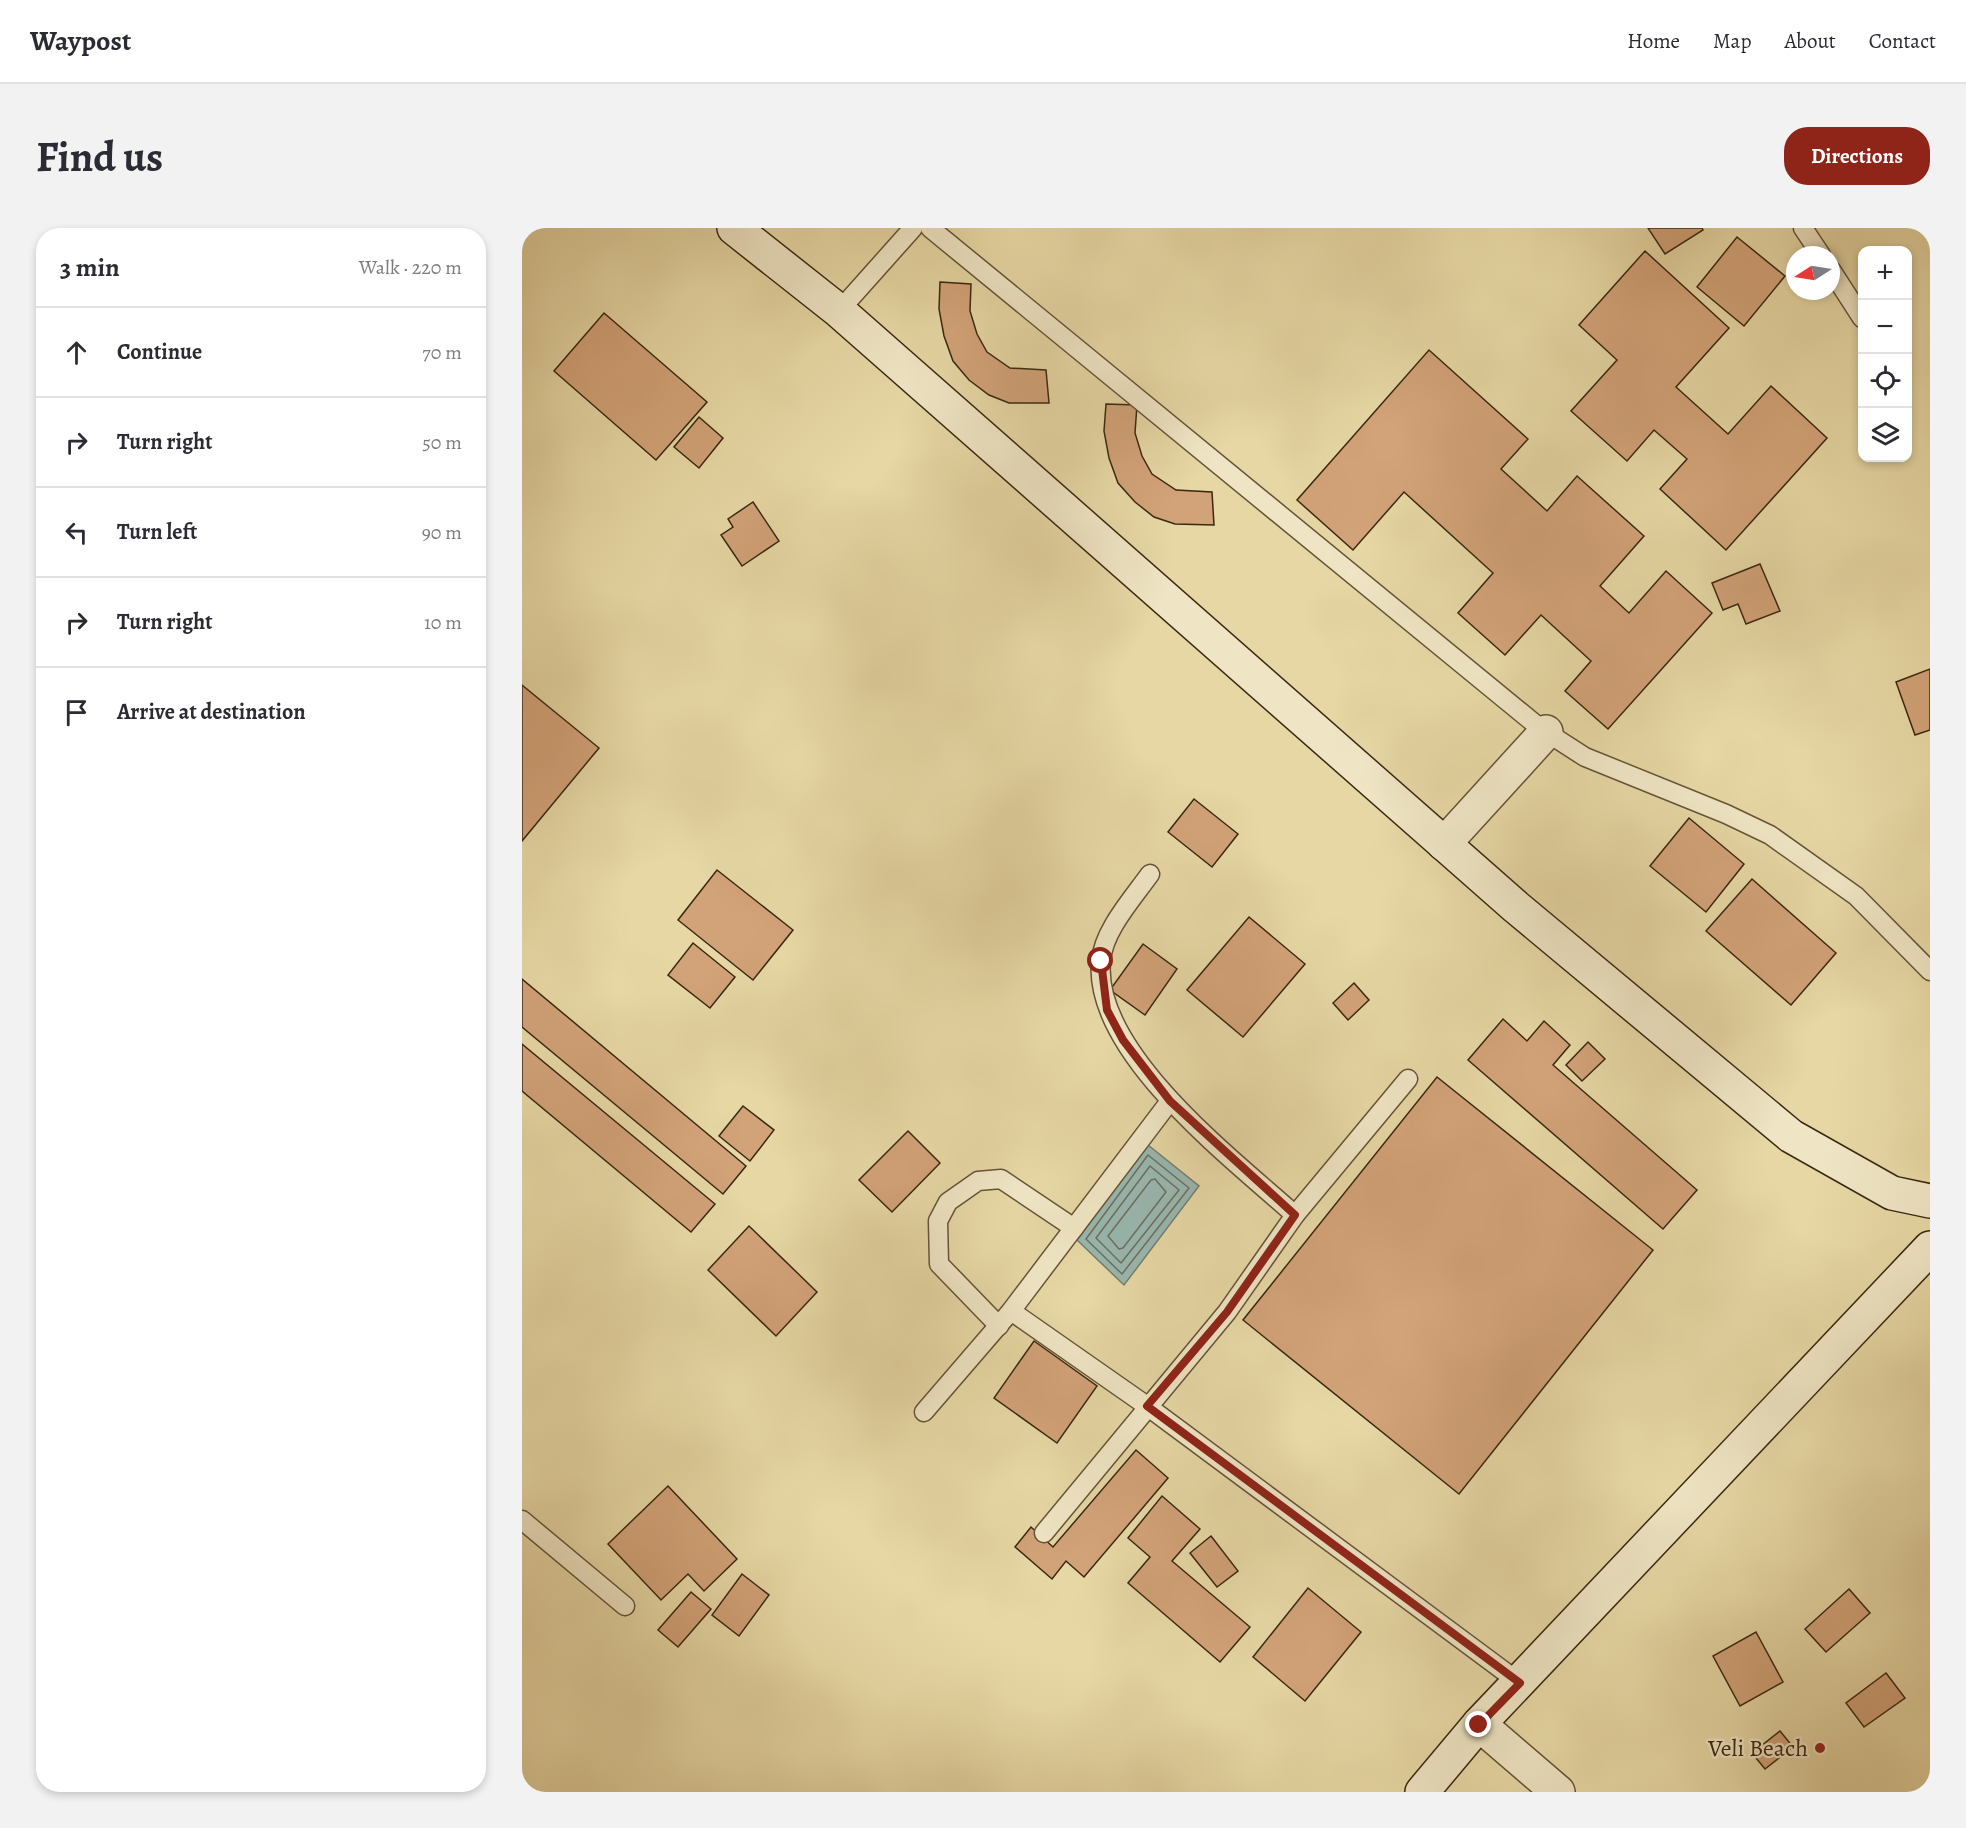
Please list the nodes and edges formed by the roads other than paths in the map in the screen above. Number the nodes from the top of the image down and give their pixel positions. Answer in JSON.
{"nodes":[{"id":1,"x":734,"y":228,"type":"edge"},
{"id":2,"x":913,"y":228,"type":"edge"},
{"id":3,"x":930,"y":228,"type":"edge"},
{"id":4,"x":1803,"y":228,"type":"edge"},
{"id":5,"x":1815,"y":246,"type":"edge"},
{"id":6,"x":1840,"y":284,"type":"edge"},
{"id":7,"x":1858,"y":310,"type":"edge"},
{"id":8,"x":839,"y":311,"type":"junction"},
{"id":9,"x":1546,"y":732,"type":"junction"},
{"id":10,"x":1444,"y":844,"type":"junction"},
{"id":11,"x":1150,"y":874,"type":"dead end"},
{"id":12,"x":1930,"y":971,"type":"edge"},
{"id":13,"x":1408,"y":1078,"type":"dead end"},
{"id":14,"x":1170,"y":1101,"type":"junction"},
{"id":15,"x":1930,"y":1201,"type":"edge"},
{"id":16,"x":1295,"y":1215,"type":"junction"},
{"id":17,"x":1074,"y":1228,"type":"junction"},
{"id":18,"x":1930,"y":1248,"type":"edge"},
{"id":19,"x":1011,"y":1311,"type":"junction"},
{"id":20,"x":999,"y":1326,"type":"junction"},
{"id":21,"x":1147,"y":1406,"type":"junction"},
{"id":22,"x":924,"y":1413,"type":"dead end"},
{"id":23,"x":522,"y":1520,"type":"edge"},
{"id":24,"x":1044,"y":1533,"type":"dead end"},
{"id":25,"x":625,"y":1606,"type":"dead end"},
{"id":26,"x":1520,"y":1683,"type":"junction"},
{"id":27,"x":1479,"y":1725,"type":"junction"},
{"id":28,"x":1422,"y":1792,"type":"edge"},
{"id":29,"x":1558,"y":1792,"type":"edge"}],
"edges":[{"from":1,"to":8,"type":"main road"},
{"from":2,"to":8,"type":"lane"},
{"from":3,"to":9,"type":"lane"},
{"from":4,"to":5,"type":"lane"},
{"from":6,"to":7,"type":"lane"},
{"from":8,"to":10,"type":"main road"},
{"from":9,"to":10,"type":"main road"},
{"from":9,"to":12,"type":"lane"},
{"from":10,"to":15,"type":"main road"},
{"from":11,"to":14,"type":"lane"},
{"from":13,"to":16,"type":"lane"},
{"from":14,"to":16,"type":"lane"},
{"from":14,"to":17,"type":"lane"},
{"from":16,"to":21,"type":"lane"},
{"from":17,"to":19,"type":"lane"},
{"from":17,"to":20,"type":"lane"},
{"from":18,"to":26,"type":"main road"},
{"from":19,"to":20,"type":"lane"},
{"from":19,"to":21,"type":"lane"},
{"from":20,"to":22,"type":"lane"},
{"from":21,"to":24,"type":"lane"},
{"from":21,"to":26,"type":"lane"},
{"from":23,"to":25,"type":"lane"},
{"from":26,"to":27,"type":"main road"},
{"from":27,"to":28,"type":"main road"},
{"from":27,"to":29,"type":"main road"}]}
